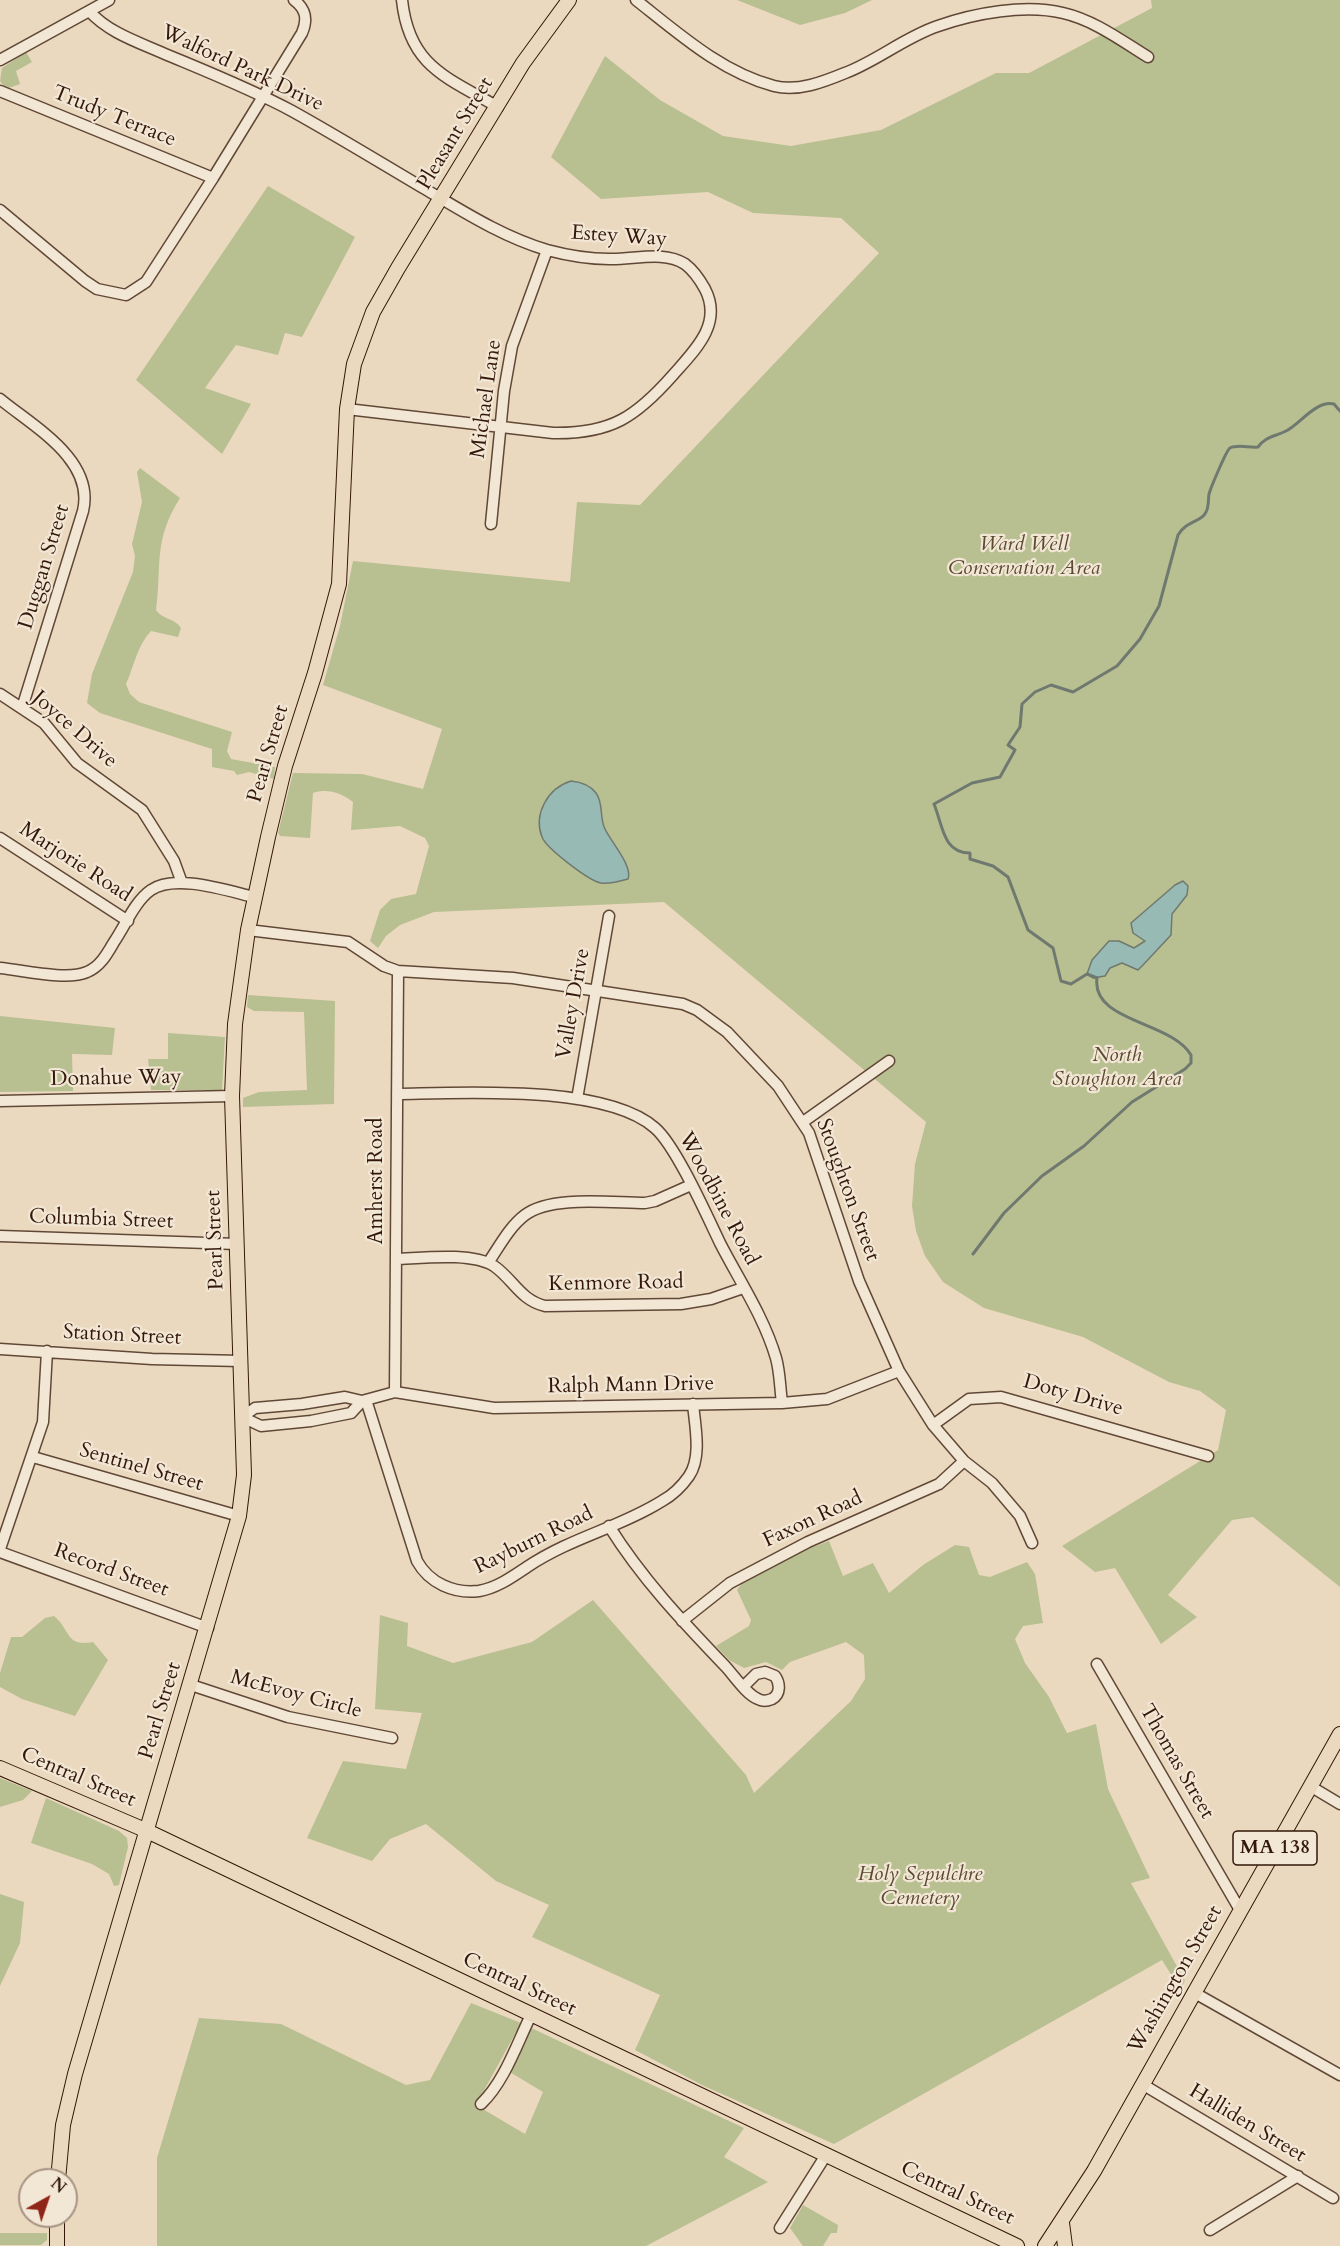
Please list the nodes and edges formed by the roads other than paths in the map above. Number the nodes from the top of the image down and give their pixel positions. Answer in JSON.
{"nodes":[{"id":1,"x":109,"y":0,"type":"edge"},
{"id":2,"x":294,"y":0,"type":"edge"},
{"id":3,"x":402,"y":0,"type":"edge"},
{"id":4,"x":569,"y":0,"type":"edge"},
{"id":5,"x":636,"y":0,"type":"edge"},
{"id":6,"x":1006,"y":0,"type":"edge"},
{"id":7,"x":89,"y":11,"type":"junction"},
{"id":8,"x":1006,"y":12,"type":"junction"},
{"id":9,"x":1148,"y":57,"type":"dead end"},
{"id":10,"x":0,"y":60,"type":"edge"},
{"id":11,"x":0,"y":91,"type":"edge"},
{"id":12,"x":263,"y":95,"type":"junction"},
{"id":13,"x":498,"y":107,"type":"junction"},
{"id":14,"x":213,"y":178,"type":"junction"},
{"id":15,"x":442,"y":199,"type":"junction"},
{"id":16,"x":0,"y":210,"type":"edge"},
{"id":17,"x":547,"y":250,"type":"junction"},
{"id":18,"x":383,"y":294,"type":"joint"},
{"id":19,"x":1,"y":402,"type":"edge"},
{"id":20,"x":347,"y":410,"type":"junction"},
{"id":21,"x":501,"y":427,"type":"junction"},
{"id":22,"x":491,"y":524,"type":"dead end"},
{"id":23,"x":0,"y":694,"type":"edge"},
{"id":24,"x":22,"y":708,"type":"junction"},
{"id":25,"x":0,"y":838,"type":"edge"},
{"id":26,"x":182,"y":883,"type":"junction"},
{"id":27,"x":254,"y":897,"type":"junction"},
{"id":28,"x":609,"y":916,"type":"dead end"},
{"id":29,"x":128,"y":921,"type":"junction"},
{"id":30,"x":248,"y":930,"type":"junction"},
{"id":31,"x":0,"y":968,"type":"edge"},
{"id":32,"x":398,"y":971,"type":"junction"},
{"id":33,"x":596,"y":989,"type":"junction"},
{"id":34,"x":889,"y":1061,"type":"dead end"},
{"id":35,"x":397,"y":1094,"type":"junction"},
{"id":36,"x":232,"y":1096,"type":"junction"},
{"id":37,"x":577,"y":1099,"type":"junction"},
{"id":38,"x":0,"y":1101,"type":"edge"},
{"id":39,"x":803,"y":1122,"type":"junction"},
{"id":40,"x":691,"y":1185,"type":"junction"},
{"id":41,"x":0,"y":1236,"type":"edge"},
{"id":42,"x":237,"y":1244,"type":"junction"},
{"id":43,"x":396,"y":1259,"type":"junction"},
{"id":44,"x":488,"y":1263,"type":"junction"},
{"id":45,"x":743,"y":1288,"type":"junction"},
{"id":46,"x":0,"y":1349,"type":"edge"},
{"id":47,"x":47,"y":1351,"type":"junction"},
{"id":48,"x":241,"y":1361,"type":"junction"},
{"id":49,"x":899,"y":1371,"type":"junction"},
{"id":50,"x":395,"y":1392,"type":"junction"},
{"id":51,"x":364,"y":1400,"type":"junction"},
{"id":52,"x":782,"y":1403,"type":"junction"},
{"id":53,"x":693,"y":1404,"type":"junction"},
{"id":54,"x":242,"y":1417,"type":"junction"},
{"id":55,"x":933,"y":1425,"type":"junction"},
{"id":56,"x":1208,"y":1456,"type":"dead end"},
{"id":57,"x":33,"y":1457,"type":"junction"},
{"id":58,"x":964,"y":1461,"type":"junction"},
{"id":59,"x":239,"y":1516,"type":"junction"},
{"id":60,"x":609,"y":1526,"type":"junction"},
{"id":61,"x":1032,"y":1543,"type":"dead end"},
{"id":62,"x":0,"y":1550,"type":"edge"},
{"id":63,"x":682,"y":1621,"type":"junction"},
{"id":64,"x":208,"y":1628,"type":"junction"},
{"id":65,"x":1097,"y":1664,"type":"dead end"},
{"id":66,"x":191,"y":1685,"type":"junction"},
{"id":67,"x":744,"y":1686,"type":"dead end"},
{"id":68,"x":1340,"y":1734,"type":"edge"},
{"id":69,"x":392,"y":1738,"type":"dead end"},
{"id":70,"x":0,"y":1768,"type":"edge"},
{"id":71,"x":1310,"y":1786,"type":"junction"},
{"id":72,"x":1340,"y":1804,"type":"edge"},
{"id":73,"x":145,"y":1830,"type":"junction"},
{"id":74,"x":1240,"y":1910,"type":"junction"},
{"id":75,"x":1193,"y":1992,"type":"junction"},
{"id":76,"x":532,"y":2013,"type":"junction"},
{"id":77,"x":1340,"y":2075,"type":"edge"},
{"id":78,"x":1142,"y":2084,"type":"junction"},
{"id":79,"x":481,"y":2104,"type":"dead end"},
{"id":80,"x":826,"y":2155,"type":"junction"},
{"id":81,"x":59,"y":2168,"type":"edge"},
{"id":82,"x":1299,"y":2176,"type":"junction"},
{"id":83,"x":1333,"y":2198,"type":"dead end"},
{"id":84,"x":1062,"y":2223,"type":"junction"},
{"id":85,"x":57,"y":2228,"type":"edge"},
{"id":86,"x":780,"y":2228,"type":"dead end"},
{"id":87,"x":1210,"y":2230,"type":"dead end"},
{"id":88,"x":57,"y":2246,"type":"edge"},
{"id":89,"x":1017,"y":2246,"type":"edge"},
{"id":90,"x":1045,"y":2246,"type":"edge"},
{"id":91,"x":1065,"y":2246,"type":"edge"}],
"edges":[{"from":1,"to":7,"type":"street"},
{"from":2,"to":12,"type":"street"},
{"from":3,"to":13,"type":"street"},
{"from":4,"to":13,"type":"main road","name":"Pleasant Street"},
{"from":5,"to":8,"type":"street"},
{"from":6,"to":8,"type":"street"},
{"from":7,"to":10,"type":"street"},
{"from":7,"to":12,"type":"street","name":"Walford Park Drive"},
{"from":8,"to":9,"type":"street"},
{"from":11,"to":14,"type":"street","name":"Trudy Terrace"},
{"from":12,"to":14,"type":"street"},
{"from":12,"to":15,"type":"street","name":"Walford Park Drive"},
{"from":13,"to":15,"type":"main road","name":"Pleasant Street"},
{"from":14,"to":16,"type":"street"},
{"from":15,"to":17,"type":"street","name":"Estey Way"},
{"from":15,"to":18,"type":"main road","name":"Pleasant Street"},
{"from":17,"to":21,"type":"street","name":"Michael Lane"},
{"from":17,"to":21,"type":"street","name":"Estey Way"},
{"from":18,"to":20,"type":"main road","name":"Pearl Street"},
{"from":19,"to":24,"type":"street","name":"Duggan Street"},
{"from":20,"to":21,"type":"street","name":"Estey Way"},
{"from":20,"to":27,"type":"main road","name":"Pearl Street"},
{"from":21,"to":22,"type":"street","name":"Michael Lane"},
{"from":23,"to":24,"type":"street","name":"Joyce Drive"},
{"from":24,"to":26,"type":"street","name":"Joyce Drive"},
{"from":25,"to":29,"type":"street","name":"Marjorie Road"},
{"from":26,"to":27,"type":"street"},
{"from":26,"to":29,"type":"street"},
{"from":27,"to":30,"type":"main road","name":"Pearl Street"},
{"from":28,"to":33,"type":"street","name":"Valley Drive"},
{"from":29,"to":31,"type":"street"},
{"from":30,"to":32,"type":"street","name":"Stoughton Street"},
{"from":30,"to":36,"type":"main road","name":"Pearl Street"},
{"from":32,"to":33,"type":"street","name":"Stoughton Street"},
{"from":32,"to":35,"type":"street","name":"Amherst Road"},
{"from":33,"to":37,"type":"street","name":"Valley Drive"},
{"from":33,"to":39,"type":"street","name":"Stoughton Street"},
{"from":34,"to":39,"type":"street"},
{"from":35,"to":37,"type":"street","name":"Woodbine Road"},
{"from":35,"to":43,"type":"street","name":"Amherst Road"},
{"from":36,"to":38,"type":"street","name":"Donahue Way"},
{"from":36,"to":42,"type":"main road","name":"Pearl Street"},
{"from":37,"to":40,"type":"street","name":"Woodbine Road"},
{"from":39,"to":49,"type":"street","name":"Stoughton Street"},
{"from":40,"to":44,"type":"street"},
{"from":40,"to":45,"type":"street","name":"Woodbine Road"},
{"from":41,"to":42,"type":"street","name":"Columbia Street"},
{"from":42,"to":48,"type":"main road","name":"Pearl Street"},
{"from":43,"to":44,"type":"street"},
{"from":43,"to":50,"type":"street","name":"Amherst Road"},
{"from":44,"to":45,"type":"street","name":"Kenmore Road"},
{"from":45,"to":52,"type":"street","name":"Woodbine Road"},
{"from":46,"to":47,"type":"street","name":"Station Street"},
{"from":47,"to":48,"type":"street","name":"Station Street"},
{"from":47,"to":57,"type":"street"},
{"from":48,"to":54,"type":"main road","name":"Pearl Street"},
{"from":49,"to":52,"type":"street","name":"Ralph Mann Drive"},
{"from":49,"to":55,"type":"street","name":"Stoughton Street"},
{"from":50,"to":51,"type":"street","name":"Ralph Mann Drive"},
{"from":50,"to":53,"type":"street","name":"Ralph Mann Drive"},
{"from":51,"to":54,"type":"street","name":"Ralph Mann Drive"},
{"from":51,"to":54,"type":"street","name":"Ralph Mann Drive"},
{"from":51,"to":60,"type":"street","name":"Rayburn Road"},
{"from":52,"to":53,"type":"street","name":"Ralph Mann Drive"},
{"from":53,"to":60,"type":"street","name":"Rayburn Road"},
{"from":54,"to":59,"type":"main road","name":"Pearl Street"},
{"from":55,"to":56,"type":"street","name":"Doty Drive"},
{"from":55,"to":58,"type":"street","name":"Stoughton Street"},
{"from":57,"to":59,"type":"street","name":"Sentinel Street"},
{"from":57,"to":62,"type":"street"},
{"from":58,"to":61,"type":"street","name":"Stoughton Street"},
{"from":58,"to":63,"type":"street","name":"Faxon Road"},
{"from":59,"to":64,"type":"main road","name":"Pearl Street"},
{"from":60,"to":63,"type":"street"},
{"from":62,"to":64,"type":"street","name":"Record Street"},
{"from":63,"to":67,"type":"street"},
{"from":64,"to":66,"type":"main road","name":"Pearl Street"},
{"from":65,"to":74,"type":"street","name":"Thomas Street"},
{"from":66,"to":69,"type":"street","name":"McEvoy Circle"},
{"from":66,"to":73,"type":"main road","name":"Pearl Street"},
{"from":68,"to":71,"type":"main road","name":"Washington Street","number":"MA 138"},
{"from":70,"to":73,"type":"main road","name":"Central Street"},
{"from":71,"to":72,"type":"street"},
{"from":71,"to":74,"type":"main road","name":"Washington Street","number":"MA 138"},
{"from":73,"to":76,"type":"main road","name":"Central Street"},
{"from":73,"to":81,"type":"main road","name":"Pearl Street"},
{"from":74,"to":75,"type":"main road","name":"Washington Street","number":"MA 138"},
{"from":75,"to":77,"type":"street"},
{"from":75,"to":78,"type":"main road","name":"Washington Street","number":"MA 138"},
{"from":76,"to":79,"type":"street"},
{"from":76,"to":80,"type":"main road","name":"Central Street"},
{"from":78,"to":82,"type":"street","name":"Halliden Street"},
{"from":78,"to":84,"type":"main road","name":"Washington Street","number":"MA 138"},
{"from":80,"to":86,"type":"street"},
{"from":80,"to":89,"type":"main road","name":"Central Street"},
{"from":82,"to":83,"type":"street","name":"Halliden Street"},
{"from":82,"to":87,"type":"street"},
{"from":84,"to":90,"type":"main road","name":"Washington Street","number":"MA 138"},
{"from":84,"to":91,"type":"main road"},
{"from":85,"to":88,"type":"main road"}]}
